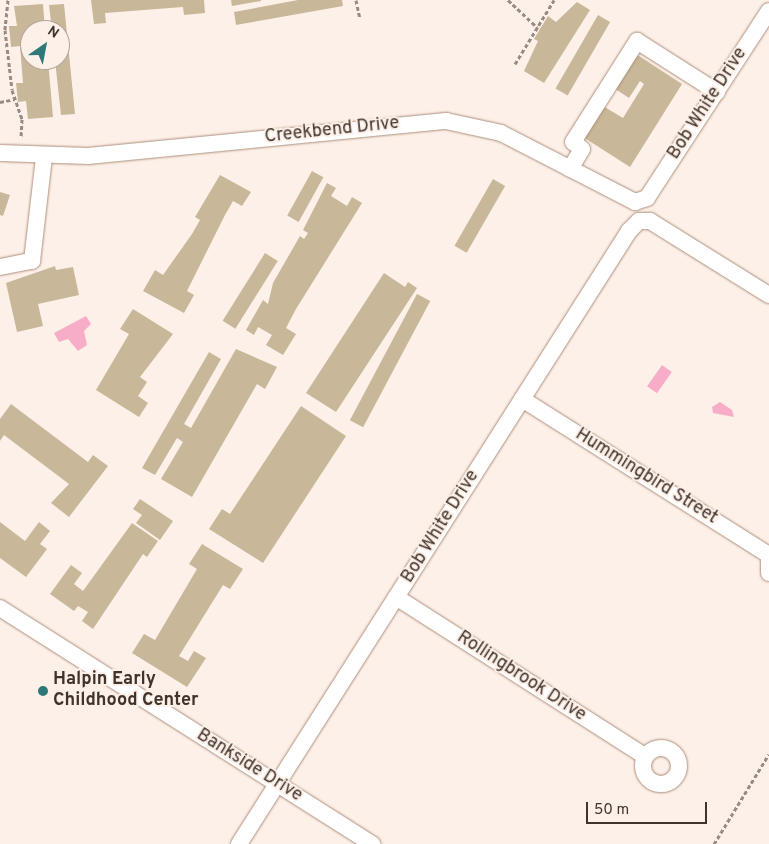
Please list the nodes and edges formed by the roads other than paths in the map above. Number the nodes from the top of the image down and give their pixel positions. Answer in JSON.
{"nodes":[{"id":1,"x":769,"y":10,"type":"edge"},
{"id":2,"x":717,"y":92,"type":"junction"},
{"id":3,"x":0,"y":154,"type":"edge"},
{"id":4,"x":44,"y":158,"type":"junction"},
{"id":5,"x":570,"y":169,"type":"junction"},
{"id":6,"x":647,"y":198,"type":"joint"},
{"id":7,"x":0,"y":267,"type":"edge"},
{"id":8,"x":769,"y":295,"type":"edge"},
{"id":9,"x":522,"y":399,"type":"junction"},
{"id":10,"x":769,"y":555,"type":"edge"},
{"id":11,"x":769,"y":560,"type":"edge"},
{"id":12,"x":769,"y":573,"type":"edge"},
{"id":13,"x":396,"y":597,"type":"junction"},
{"id":14,"x":0,"y":608,"type":"edge"},
{"id":15,"x":646,"y":756,"type":"dead end"},
{"id":16,"x":277,"y":784,"type":"junction"},
{"id":17,"x":239,"y":844,"type":"edge"},
{"id":18,"x":372,"y":844,"type":"edge"}],
"edges":[{"from":1,"to":2,"type":"street","name":"Bob White Drive"},
{"from":2,"to":5,"type":"street"},
{"from":2,"to":6,"type":"street","name":"Bob White Drive"},
{"from":3,"to":4,"type":"street","name":"Creekbend Drive"},
{"from":4,"to":5,"type":"street","name":"Creekbend Drive"},
{"from":4,"to":7,"type":"street"},
{"from":5,"to":6,"type":"street","name":"Creekbend Drive"},
{"from":8,"to":9,"type":"street","name":"Bob White Drive"},
{"from":9,"to":10,"type":"street","name":"Hummingbird Street"},
{"from":9,"to":13,"type":"street","name":"Bob White Drive"},
{"from":11,"to":12,"type":"street"},
{"from":13,"to":15,"type":"street","name":"Rollingbrook Drive"},
{"from":13,"to":16,"type":"street","name":"Bob White Drive"},
{"from":14,"to":16,"type":"street","name":"Bankside Drive"},
{"from":16,"to":17,"type":"street","name":"Bob White Drive"},
{"from":16,"to":18,"type":"street","name":"Bankside Drive"}]}
